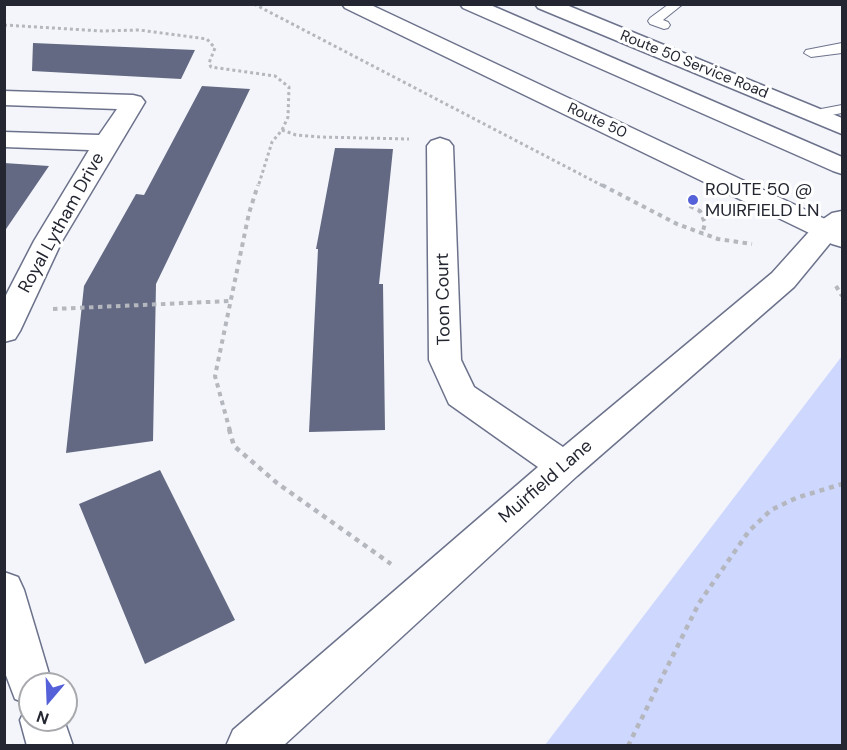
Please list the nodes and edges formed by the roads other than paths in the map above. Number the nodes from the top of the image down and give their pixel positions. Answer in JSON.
{"nodes":[{"id":1,"x":352,"y":4,"type":"edge"},
{"id":2,"x":470,"y":4,"type":"edge"},
{"id":3,"x":545,"y":4,"type":"edge"},
{"id":4,"x":691,"y":5,"type":"edge"},
{"id":5,"x":671,"y":8,"type":"edge"},
{"id":6,"x":664,"y":25,"type":"dead end"},
{"id":7,"x":843,"y":47,"type":"edge"},
{"id":8,"x":811,"y":53,"type":"dead end"},
{"id":9,"x":4,"y":98,"type":"edge"},
{"id":10,"x":843,"y":109,"type":"edge"},
{"id":11,"x":834,"y":119,"type":"edge"},
{"id":12,"x":4,"y":139,"type":"edge"},
{"id":13,"x":429,"y":142,"type":"road end"},
{"id":14,"x":106,"y":143,"type":"junction"},
{"id":15,"x":843,"y":166,"type":"edge"},
{"id":16,"x":837,"y":229,"type":"edge"},
{"id":17,"x":4,"y":331,"type":"edge"},
{"id":18,"x":564,"y":466,"type":"junction"},
{"id":19,"x":4,"y":590,"type":"edge"},
{"id":20,"x":27,"y":672,"type":"edge"},
{"id":21,"x":249,"y":746,"type":"edge"}],
"edges":[{"from":1,"to":16,"type":"main road","name":"Route 50"},
{"from":2,"to":15,"type":"main road"},
{"from":3,"to":11,"type":"main road","name":"Route 50 Service Road"},
{"from":4,"to":5,"type":"lane"},
{"from":5,"to":6,"type":"lane"},
{"from":7,"to":8,"type":"lane"},
{"from":9,"to":14,"type":"main road"},
{"from":10,"to":11,"type":"lane"},
{"from":12,"to":14,"type":"main road","name":"Royal Lytham Drive"},
{"from":13,"to":18,"type":"main road","name":"Toon Court"},
{"from":14,"to":17,"type":"main road","name":"Royal Lytham Drive"},
{"from":16,"to":18,"type":"main road","name":"Muirfield Lane"},
{"from":18,"to":21,"type":"main road","name":"Muirfield Lane"},
{"from":19,"to":20,"type":"main road"}]}
